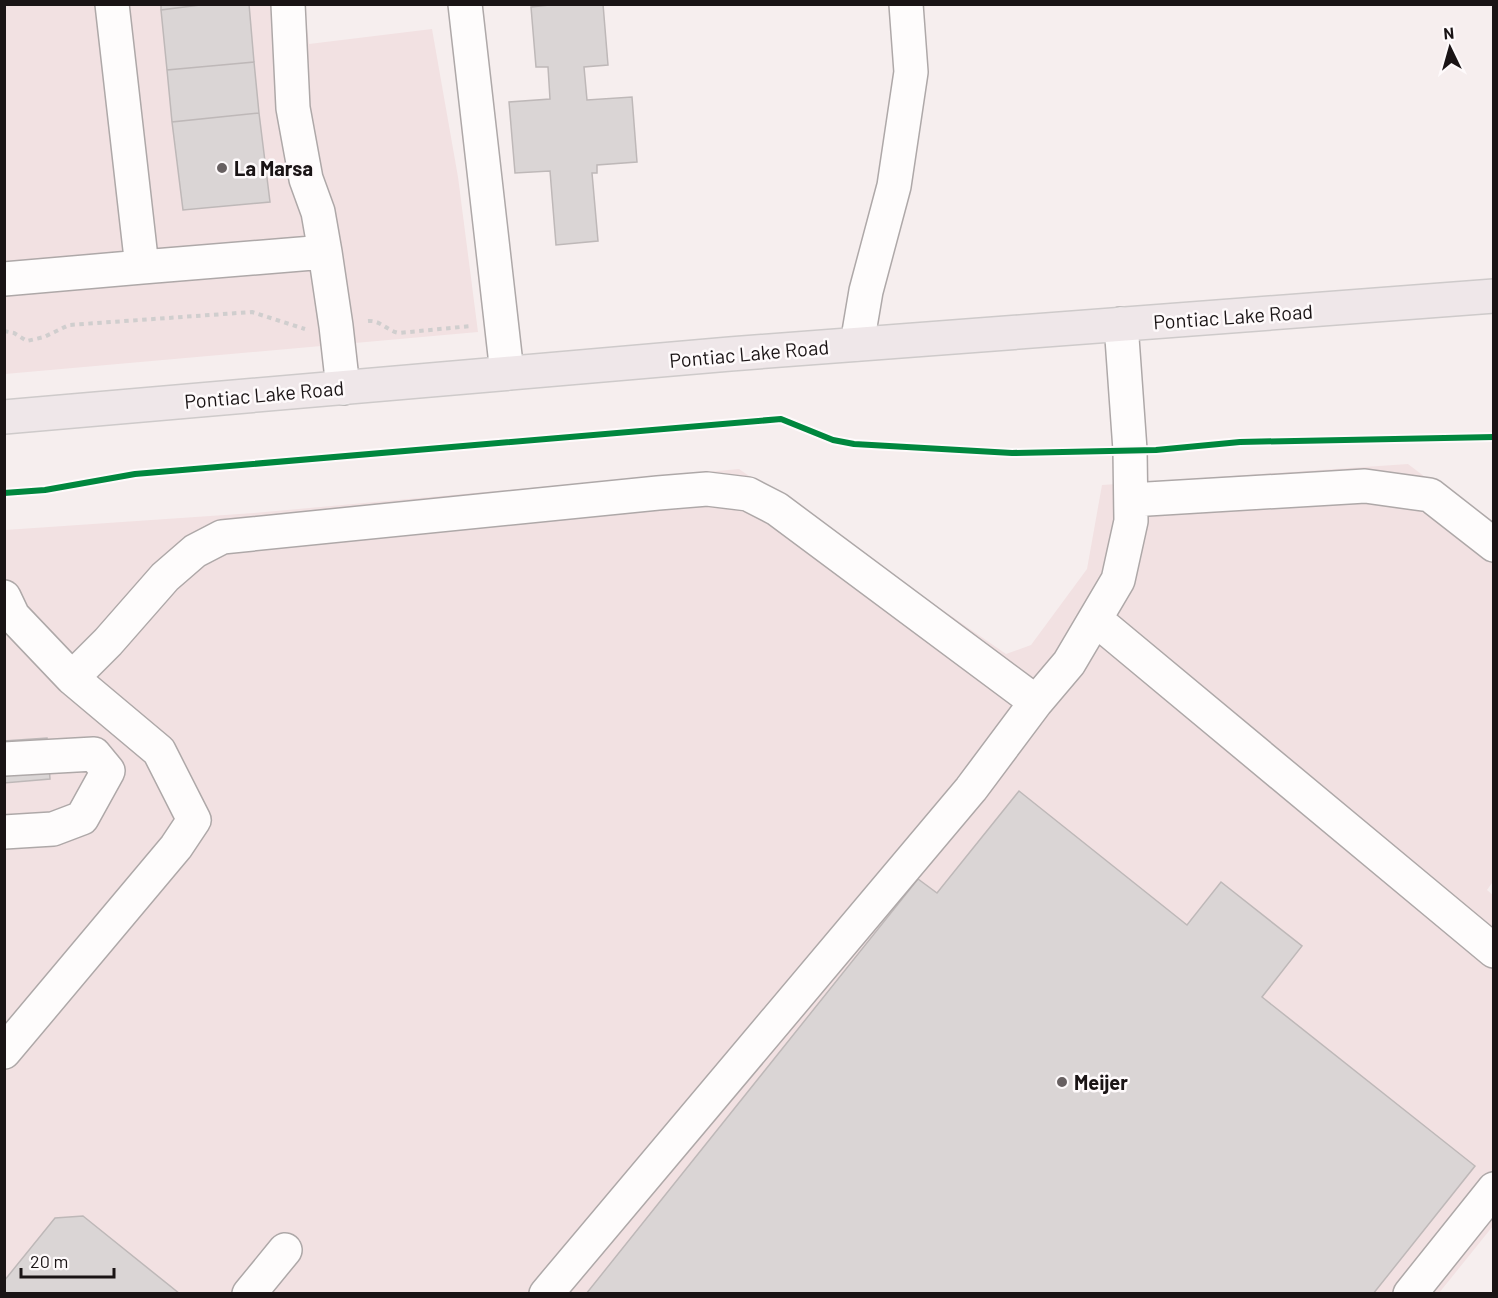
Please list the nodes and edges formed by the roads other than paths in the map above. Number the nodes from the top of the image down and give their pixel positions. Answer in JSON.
{"nodes":[{"id":1,"x":112,"y":4,"type":"edge"},
{"id":2,"x":288,"y":4,"type":"edge"},
{"id":3,"x":465,"y":4,"type":"edge"},
{"id":4,"x":906,"y":4,"type":"edge"},
{"id":5,"x":325,"y":252,"type":"junction"},
{"id":6,"x":142,"y":267,"type":"junction"},
{"id":7,"x":4,"y":279,"type":"edge"},
{"id":8,"x":1494,"y":296,"type":"edge"},
{"id":9,"x":1121,"y":324,"type":"junction"},
{"id":10,"x":857,"y":344,"type":"junction"},
{"id":11,"x":507,"y":373,"type":"junction"},
{"id":12,"x":343,"y":388,"type":"junction"},
{"id":13,"x":4,"y":417,"type":"edge"},
{"id":14,"x":1131,"y":500,"type":"junction"},
{"id":15,"x":1494,"y":545,"type":"edge"},
{"id":16,"x":4,"y":597,"type":"edge"},
{"id":17,"x":1095,"y":619,"type":"junction"},
{"id":18,"x":72,"y":678,"type":"junction"},
{"id":19,"x":1036,"y":702,"type":"junction"},
{"id":20,"x":4,"y":759,"type":"edge"},
{"id":21,"x":4,"y":832,"type":"edge"},
{"id":22,"x":1494,"y":951,"type":"edge"},
{"id":23,"x":4,"y":1052,"type":"edge"},
{"id":24,"x":1494,"y":1189,"type":"edge"},
{"id":25,"x":285,"y":1250,"type":"dead end"},
{"id":26,"x":249,"y":1293,"type":"edge"},
{"id":27,"x":546,"y":1293,"type":"edge"},
{"id":28,"x":1410,"y":1293,"type":"edge"}],
"edges":[{"from":1,"to":6,"type":"lane"},
{"from":2,"to":5,"type":"lane"},
{"from":3,"to":11,"type":"lane"},
{"from":4,"to":10,"type":"lane"},
{"from":5,"to":6,"type":"lane"},
{"from":5,"to":12,"type":"lane"},
{"from":6,"to":7,"type":"lane"},
{"from":8,"to":9,"type":"main road","name":"Pontiac Lake Road"},
{"from":9,"to":10,"type":"main road","name":"Pontiac Lake Road"},
{"from":9,"to":14,"type":"lane"},
{"from":10,"to":11,"type":"main road","name":"Pontiac Lake Road"},
{"from":11,"to":12,"type":"main road","name":"Pontiac Lake Road"},
{"from":12,"to":13,"type":"main road","name":"Pontiac Lake Road"},
{"from":14,"to":15,"type":"lane"},
{"from":14,"to":17,"type":"lane"},
{"from":16,"to":18,"type":"lane"},
{"from":17,"to":19,"type":"lane"},
{"from":17,"to":22,"type":"lane"},
{"from":18,"to":19,"type":"lane"},
{"from":18,"to":23,"type":"lane"},
{"from":19,"to":27,"type":"lane"},
{"from":20,"to":21,"type":"lane"},
{"from":24,"to":28,"type":"lane"},
{"from":25,"to":26,"type":"lane"}]}
